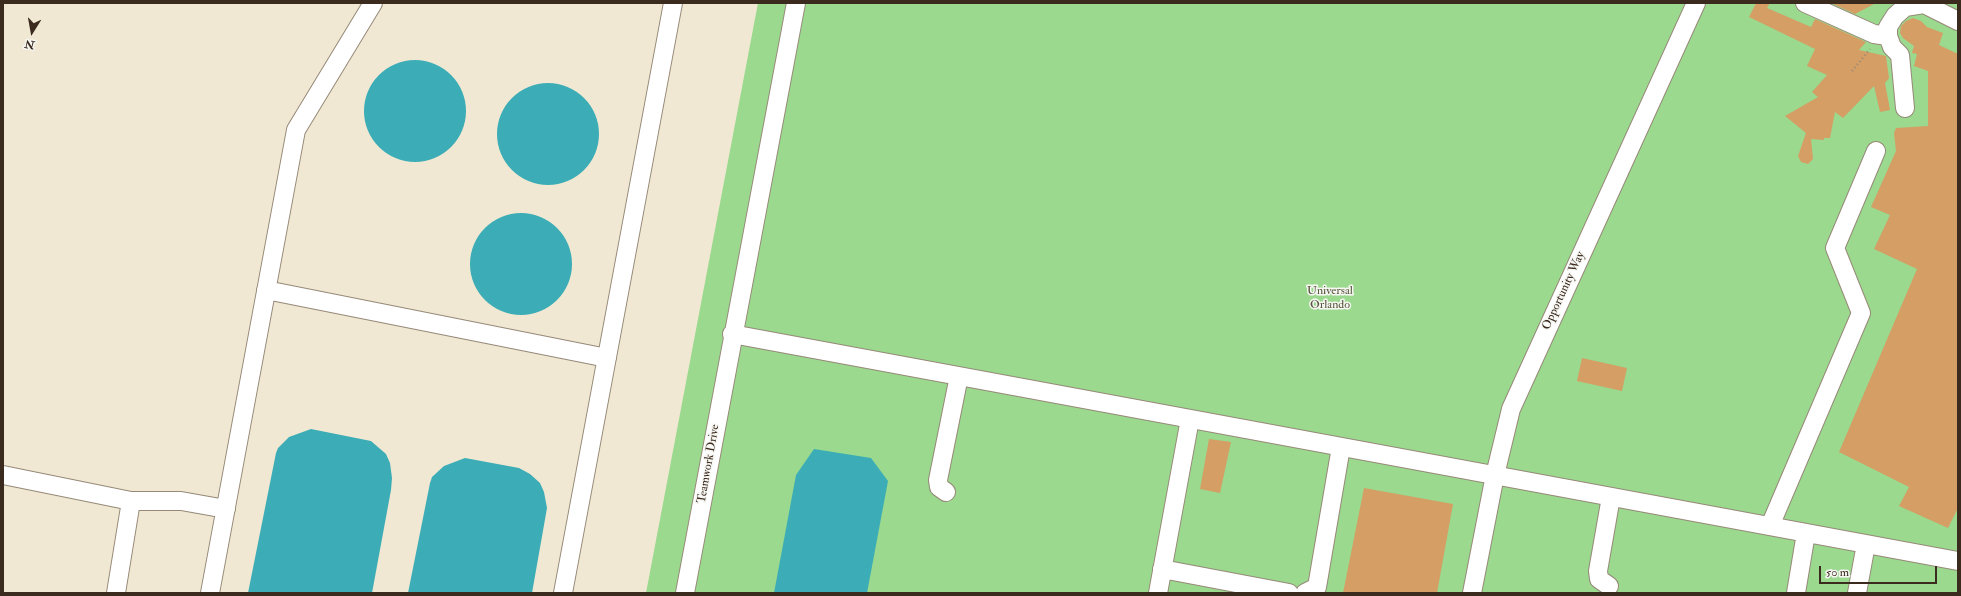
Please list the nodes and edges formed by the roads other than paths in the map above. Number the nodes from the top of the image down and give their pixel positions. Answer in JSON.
{"nodes":[{"id":1,"x":373,"y":3,"type":"edge"},
{"id":2,"x":672,"y":3,"type":"edge"},
{"id":3,"x":796,"y":3,"type":"edge"},
{"id":4,"x":1696,"y":3,"type":"edge"},
{"id":5,"x":1805,"y":3,"type":"edge"},
{"id":6,"x":1924,"y":3,"type":"edge"},
{"id":7,"x":1958,"y":21,"type":"edge"},
{"id":8,"x":1888,"y":36,"type":"junction"},
{"id":9,"x":1905,"y":108,"type":"dead end"},
{"id":10,"x":1876,"y":151,"type":"dead end"},
{"id":11,"x":266,"y":290,"type":"junction"},
{"id":12,"x":732,"y":334,"type":"junction"},
{"id":13,"x":607,"y":358,"type":"junction"},
{"id":14,"x":959,"y":376,"type":"junction"},
{"id":15,"x":1190,"y":419,"type":"junction"},
{"id":16,"x":1340,"y":447,"type":"junction"},
{"id":17,"x":3,"y":475,"type":"edge"},
{"id":18,"x":1495,"y":475,"type":"junction"},
{"id":19,"x":946,"y":492,"type":"dead end"},
{"id":20,"x":1612,"y":497,"type":"junction"},
{"id":21,"x":131,"y":501,"type":"junction"},
{"id":22,"x":226,"y":508,"type":"junction"},
{"id":23,"x":1770,"y":526,"type":"junction"},
{"id":24,"x":1806,"y":533,"type":"junction"},
{"id":25,"x":1866,"y":544,"type":"junction"},
{"id":26,"x":1958,"y":561,"type":"edge"},
{"id":27,"x":1162,"y":569,"type":"junction"},
{"id":28,"x":1609,"y":586,"type":"dead end"},
{"id":29,"x":116,"y":593,"type":"edge"},
{"id":30,"x":210,"y":593,"type":"edge"},
{"id":31,"x":563,"y":593,"type":"edge"},
{"id":32,"x":685,"y":593,"type":"edge"},
{"id":33,"x":1158,"y":593,"type":"edge"},
{"id":34,"x":1290,"y":593,"type":"edge"},
{"id":35,"x":1304,"y":593,"type":"edge"},
{"id":36,"x":1472,"y":593,"type":"edge"},
{"id":37,"x":1796,"y":593,"type":"edge"},
{"id":38,"x":1857,"y":593,"type":"edge"}],
"edges":[{"from":1,"to":11,"type":"street"},
{"from":2,"to":13,"type":"street"},
{"from":3,"to":12,"type":"street","name":"Teamwork Drive"},
{"from":4,"to":18,"type":"street","name":"Opportunity Way"},
{"from":5,"to":8,"type":"street"},
{"from":6,"to":7,"type":"street"},
{"from":6,"to":8,"type":"street"},
{"from":8,"to":9,"type":"street"},
{"from":10,"to":23,"type":"street"},
{"from":11,"to":13,"type":"street"},
{"from":11,"to":22,"type":"street"},
{"from":12,"to":14,"type":"street"},
{"from":12,"to":32,"type":"street","name":"Teamwork Drive"},
{"from":13,"to":31,"type":"street"},
{"from":14,"to":15,"type":"street"},
{"from":14,"to":19,"type":"street"},
{"from":15,"to":16,"type":"street"},
{"from":15,"to":27,"type":"street"},
{"from":16,"to":18,"type":"street"},
{"from":16,"to":35,"type":"street"},
{"from":17,"to":21,"type":"street"},
{"from":18,"to":20,"type":"street"},
{"from":18,"to":36,"type":"street","name":"Opportunity Way"},
{"from":20,"to":23,"type":"street"},
{"from":20,"to":28,"type":"street"},
{"from":21,"to":22,"type":"street"},
{"from":21,"to":29,"type":"street"},
{"from":22,"to":30,"type":"street"},
{"from":23,"to":24,"type":"street"},
{"from":24,"to":25,"type":"street"},
{"from":24,"to":37,"type":"street"},
{"from":25,"to":26,"type":"street"},
{"from":25,"to":38,"type":"street"},
{"from":27,"to":33,"type":"street"},
{"from":27,"to":34,"type":"street"}]}
